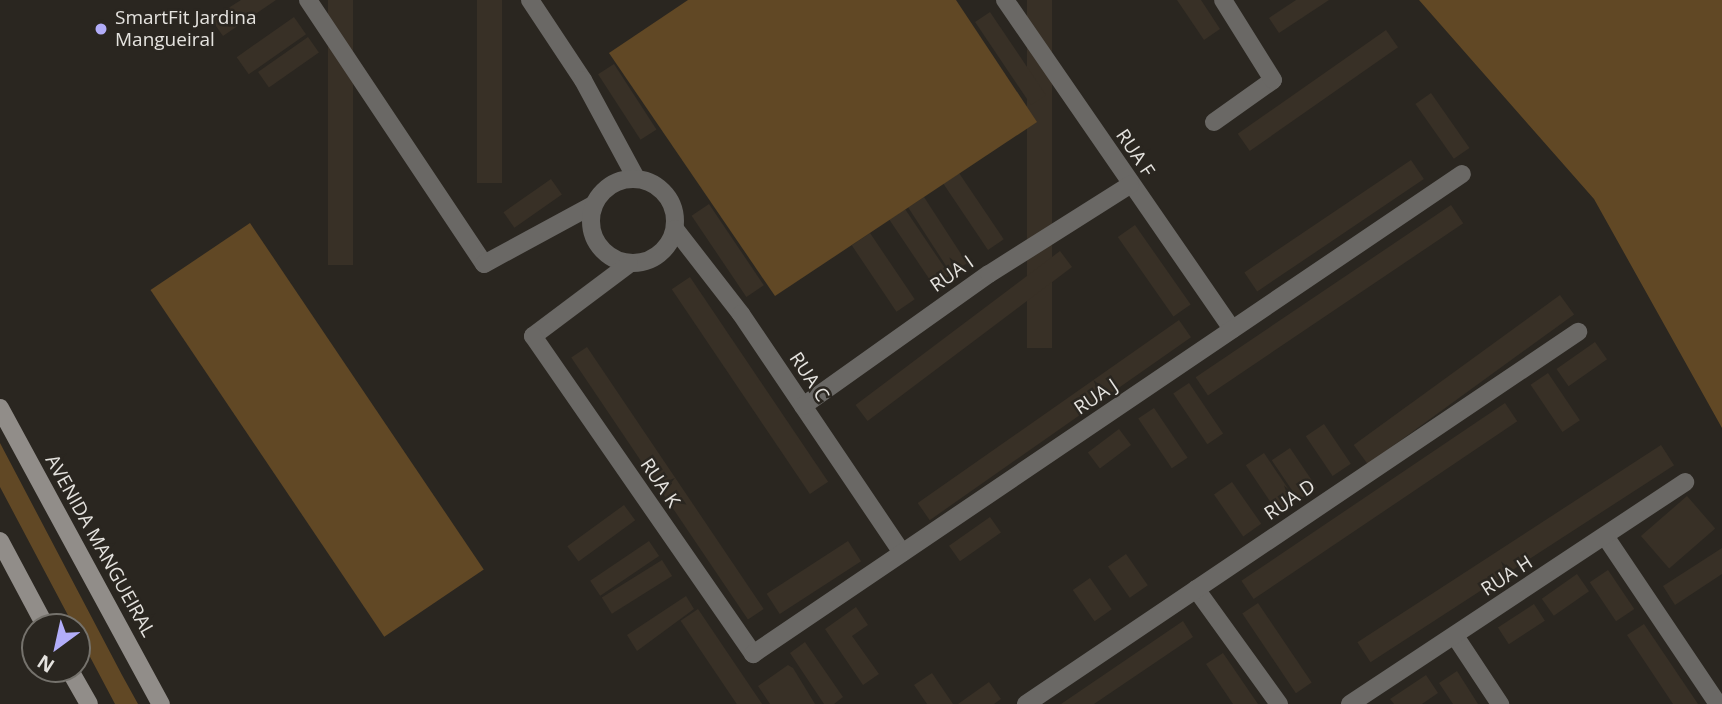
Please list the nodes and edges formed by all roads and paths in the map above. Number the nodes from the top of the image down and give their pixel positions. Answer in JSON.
{"nodes":[{"id":1,"x":308,"y":0,"type":"edge"},
{"id":2,"x":530,"y":0,"type":"edge"},
{"id":3,"x":1005,"y":0,"type":"edge"},
{"id":4,"x":1223,"y":0,"type":"edge"},
{"id":5,"x":1214,"y":122,"type":"dead end"},
{"id":6,"x":1462,"y":174,"type":"dead end"},
{"id":7,"x":636,"y":178,"type":"junction"},
{"id":8,"x":1130,"y":185,"type":"junction"},
{"id":9,"x":592,"y":206,"type":"junction"},
{"id":10,"x":675,"y":229,"type":"junction"},
{"id":11,"x":629,"y":264,"type":"junction"},
{"id":12,"x":1232,"y":329,"type":"junction"},
{"id":13,"x":1578,"y":332,"type":"dead end"},
{"id":14,"x":803,"y":406,"type":"junction"},
{"id":15,"x":0,"y":408,"type":"edge"},
{"id":16,"x":1685,"y":482,"type":"dead end"},
{"id":17,"x":1605,"y":537,"type":"junction"},
{"id":18,"x":0,"y":541,"type":"edge"},
{"id":19,"x":902,"y":553,"type":"junction"},
{"id":20,"x":1196,"y":589,"type":"junction"},
{"id":21,"x":39,"y":613,"type":"edge"},
{"id":22,"x":1455,"y":636,"type":"junction"},
{"id":23,"x":753,"y":654,"type":"joint"},
{"id":24,"x":77,"y":683,"type":"edge"},
{"id":25,"x":89,"y":704,"type":"edge"},
{"id":26,"x":161,"y":704,"type":"edge"},
{"id":27,"x":1026,"y":704,"type":"edge"},
{"id":28,"x":1279,"y":704,"type":"edge"},
{"id":29,"x":1350,"y":704,"type":"edge"},
{"id":30,"x":1500,"y":704,"type":"edge"},
{"id":31,"x":1718,"y":704,"type":"edge"}],
"edges":[{"from":1,"to":9,"type":"street"},
{"from":2,"to":7,"type":"street"},
{"from":3,"to":8,"type":"street","name":"RUA F"},
{"from":4,"to":5,"type":"street"},
{"from":6,"to":12,"type":"street","name":"RUA J"},
{"from":7,"to":9,"type":"street"},
{"from":7,"to":10,"type":"street"},
{"from":8,"to":12,"type":"street","name":"RUA F"},
{"from":8,"to":14,"type":"street","name":"RUA I"},
{"from":9,"to":11,"type":"street"},
{"from":10,"to":11,"type":"street"},
{"from":10,"to":14,"type":"street","name":"RUA C"},
{"from":11,"to":23,"type":"street","name":"RUA K"},
{"from":12,"to":19,"type":"street","name":"RUA J"},
{"from":13,"to":20,"type":"street","name":"RUA D"},
{"from":14,"to":19,"type":"street","name":"RUA C"},
{"from":15,"to":26,"type":"street","name":"AVENIDA MANGUEIRAL"},
{"from":16,"to":17,"type":"street","name":"RUA H"},
{"from":17,"to":22,"type":"street","name":"RUA H"},
{"from":17,"to":31,"type":"street"},
{"from":18,"to":21,"type":"street"},
{"from":19,"to":23,"type":"street","name":"RUA J"},
{"from":20,"to":27,"type":"street","name":"RUA D"},
{"from":20,"to":28,"type":"street"},
{"from":22,"to":29,"type":"street","name":"RUA H"},
{"from":22,"to":30,"type":"street"},
{"from":24,"to":25,"type":"street"}]}
